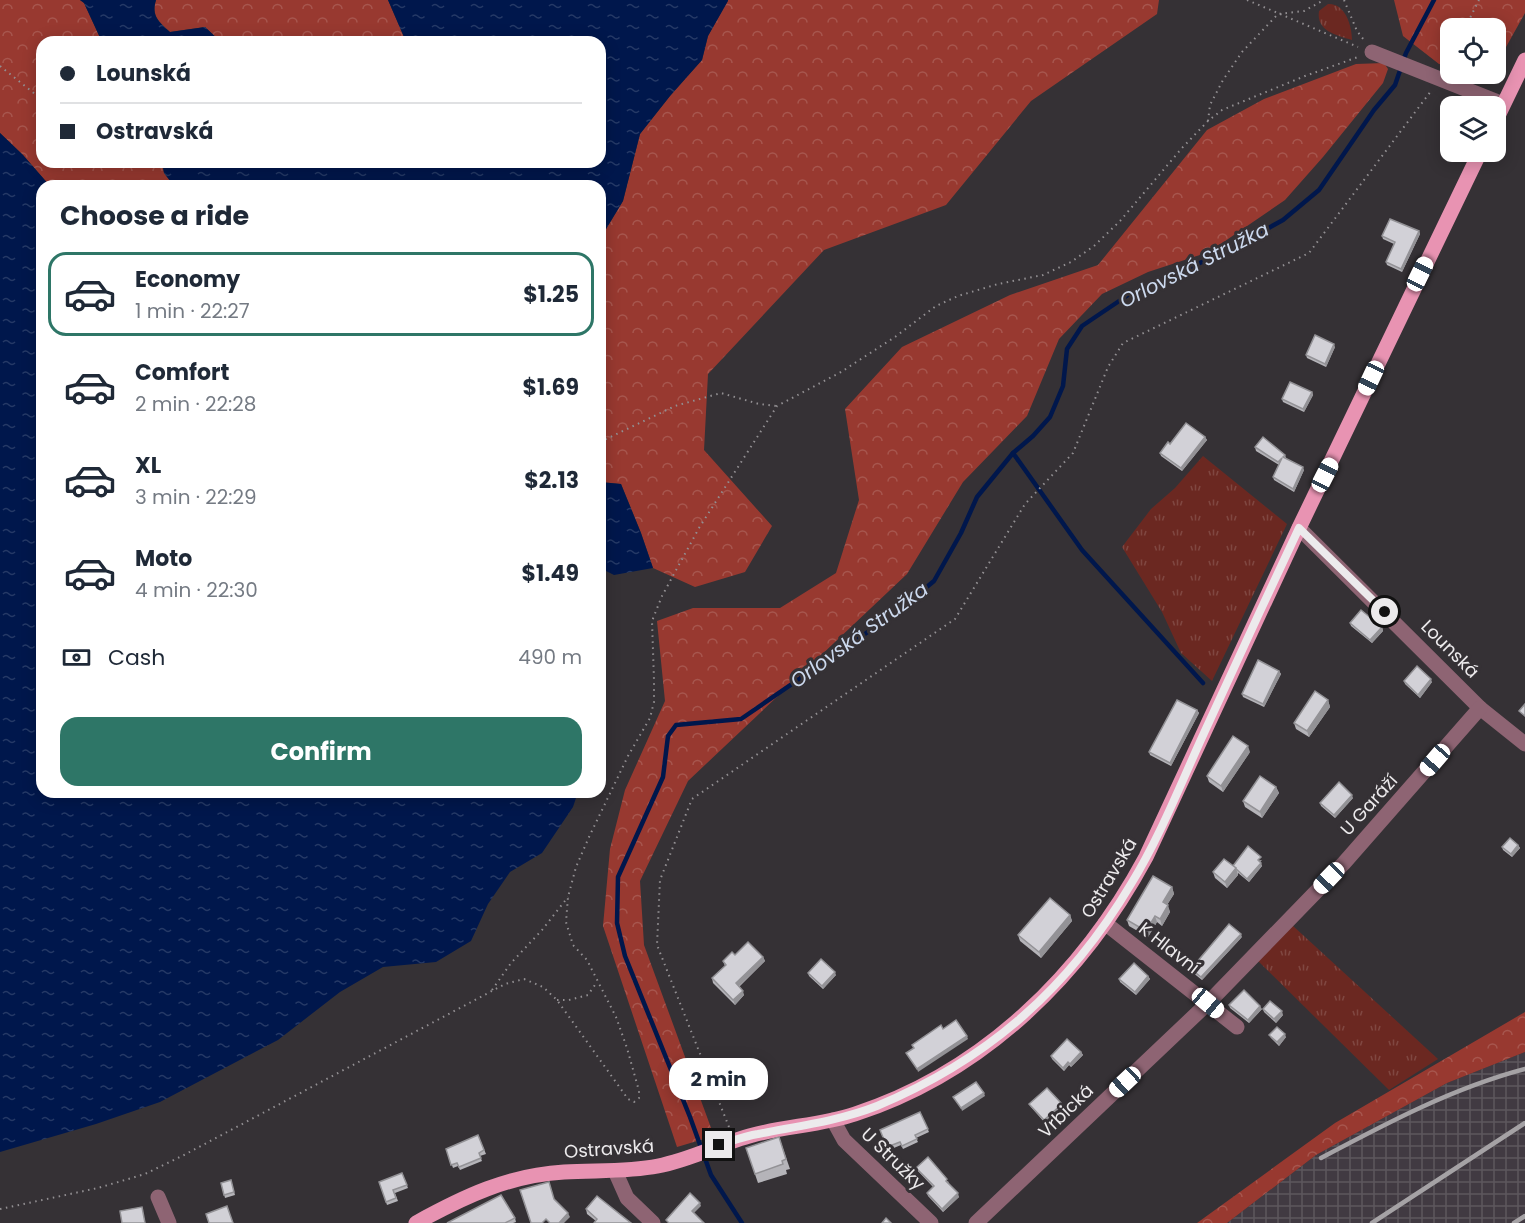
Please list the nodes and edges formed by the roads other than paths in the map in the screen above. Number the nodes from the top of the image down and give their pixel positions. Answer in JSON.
{"nodes":[{"id":1,"x":1377,"y":54,"type":"road end"},
{"id":2,"x":1525,"y":60,"type":"edge"},
{"id":3,"x":1484,"y":96,"type":"edge"},
{"id":4,"x":1506,"y":98,"type":"edge"},
{"id":5,"x":1475,"y":162,"type":"edge"},
{"id":6,"x":1299,"y":528,"type":"junction"},
{"id":7,"x":1480,"y":708,"type":"junction"},
{"id":8,"x":1525,"y":744,"type":"edge"},
{"id":9,"x":1105,"y":923,"type":"junction"},
{"id":10,"x":1208,"y":1003,"type":"junction"},
{"id":11,"x":1237,"y":1027,"type":"dead end"},
{"id":12,"x":833,"y":1120,"type":"junction"},
{"id":13,"x":615,"y":1171,"type":"junction"},
{"id":14,"x":158,"y":1197,"type":"dead end"},
{"id":15,"x":169,"y":1223,"type":"edge"},
{"id":16,"x":416,"y":1223,"type":"edge"},
{"id":17,"x":653,"y":1223,"type":"edge"},
{"id":18,"x":931,"y":1223,"type":"edge"},
{"id":19,"x":976,"y":1223,"type":"edge"}],
"edges":[{"from":1,"to":3,"type":"street"},
{"from":2,"to":4,"type":"main road"},
{"from":5,"to":6,"type":"main road","name":"Ostravská"},
{"from":6,"to":7,"type":"street","name":"Lounská"},
{"from":6,"to":9,"type":"main road","name":"Ostravská"},
{"from":7,"to":8,"type":"street","name":"Lounská"},
{"from":7,"to":10,"type":"street","name":"U Garáží"},
{"from":9,"to":10,"type":"street","name":"K Hlavní"},
{"from":9,"to":12,"type":"main road","name":"Ostravská"},
{"from":10,"to":11,"type":"street","name":"K Hlavní"},
{"from":10,"to":19,"type":"street","name":"Vrbická"},
{"from":12,"to":13,"type":"main road","name":"Ostravská"},
{"from":12,"to":18,"type":"street","name":"U Stružky"},
{"from":13,"to":16,"type":"main road","name":"Ostravská"},
{"from":13,"to":17,"type":"street"},
{"from":14,"to":15,"type":"street"}]}
